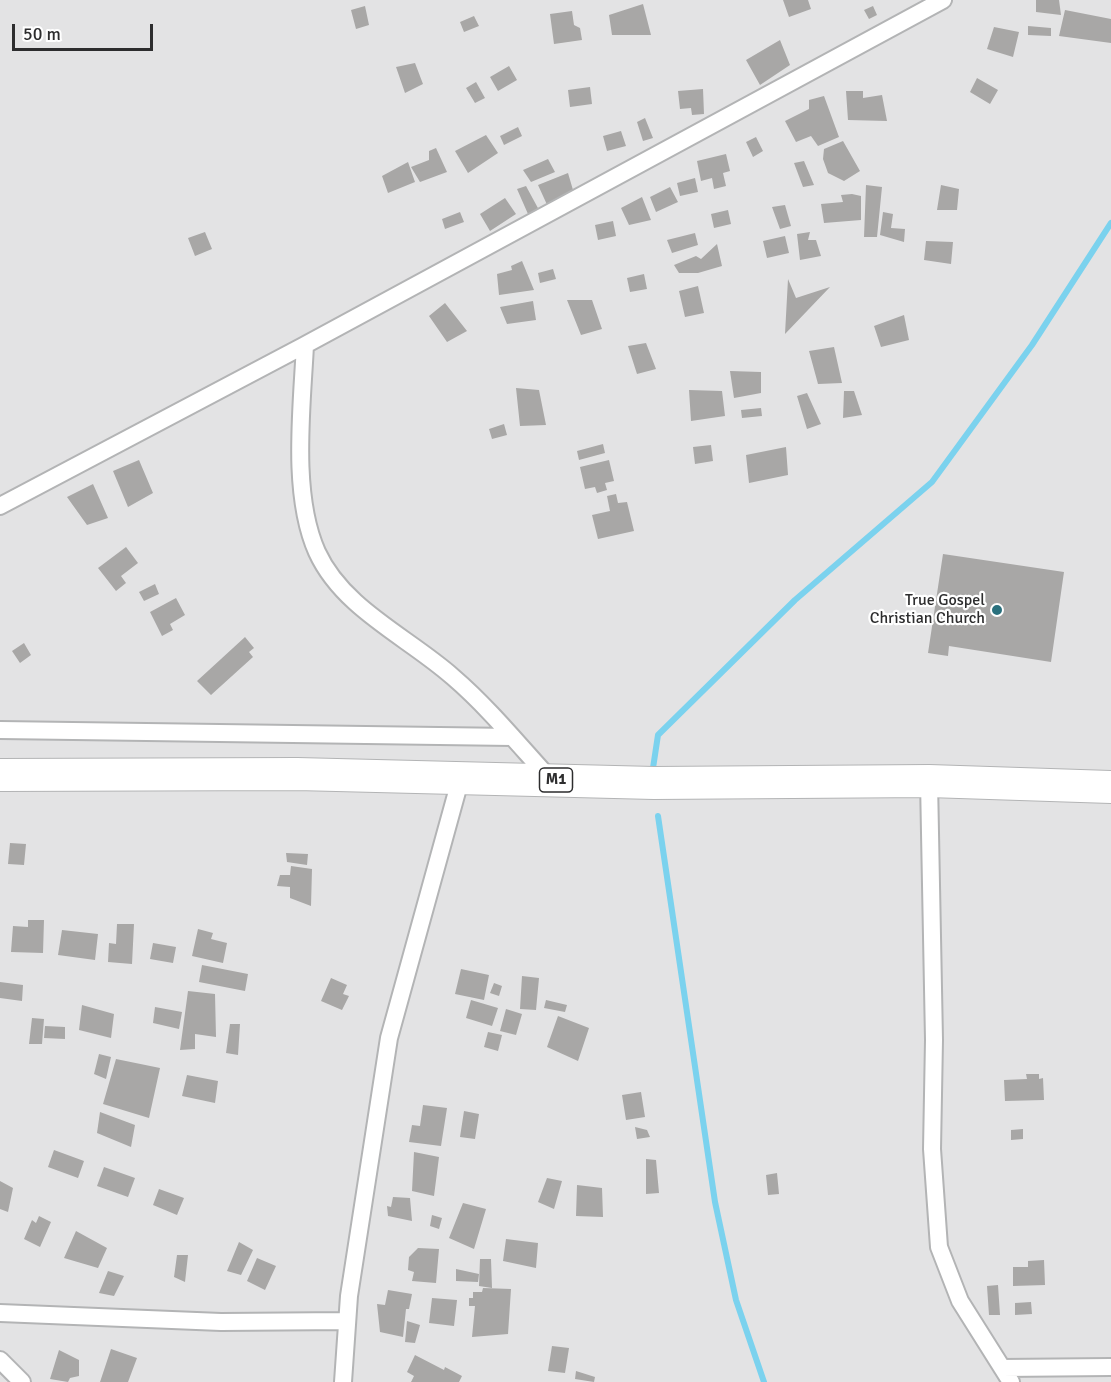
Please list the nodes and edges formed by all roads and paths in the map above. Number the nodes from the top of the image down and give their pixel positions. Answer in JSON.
{"nodes":[{"id":1,"x":943,"y":0,"type":"edge"},
{"id":2,"x":305,"y":345,"type":"junction"},
{"id":3,"x":0,"y":506,"type":"edge"},
{"id":4,"x":0,"y":730,"type":"edge"},
{"id":5,"x":512,"y":737,"type":"junction"},
{"id":6,"x":0,"y":776,"type":"edge"},
{"id":7,"x":461,"y":777,"type":"junction"},
{"id":8,"x":550,"y":779,"type":"junction"},
{"id":9,"x":929,"y":781,"type":"junction"},
{"id":10,"x":1111,"y":787,"type":"edge"},
{"id":11,"x":0,"y":1314,"type":"edge"},
{"id":12,"x":347,"y":1321,"type":"junction"},
{"id":13,"x":0,"y":1360,"type":"edge"},
{"id":14,"x":1111,"y":1367,"type":"edge"},
{"id":15,"x":1006,"y":1375,"type":"edge"},
{"id":16,"x":22,"y":1382,"type":"edge"},
{"id":17,"x":343,"y":1382,"type":"edge"}],
"edges":[{"from":1,"to":2,"type":"street"},
{"from":2,"to":3,"type":"street"},
{"from":2,"to":5,"type":"street"},
{"from":4,"to":5,"type":"street"},
{"from":5,"to":8,"type":"street"},
{"from":6,"to":7,"type":"highway","number":"M1"},
{"from":7,"to":8,"type":"highway","number":"M1"},
{"from":7,"to":12,"type":"street"},
{"from":8,"to":9,"type":"highway","number":"M1"},
{"from":9,"to":10,"type":"highway","number":"M1"},
{"from":9,"to":15,"type":"street"},
{"from":11,"to":12,"type":"street"},
{"from":12,"to":17,"type":"street"},
{"from":13,"to":16,"type":"street"},
{"from":14,"to":15,"type":"street"}]}
